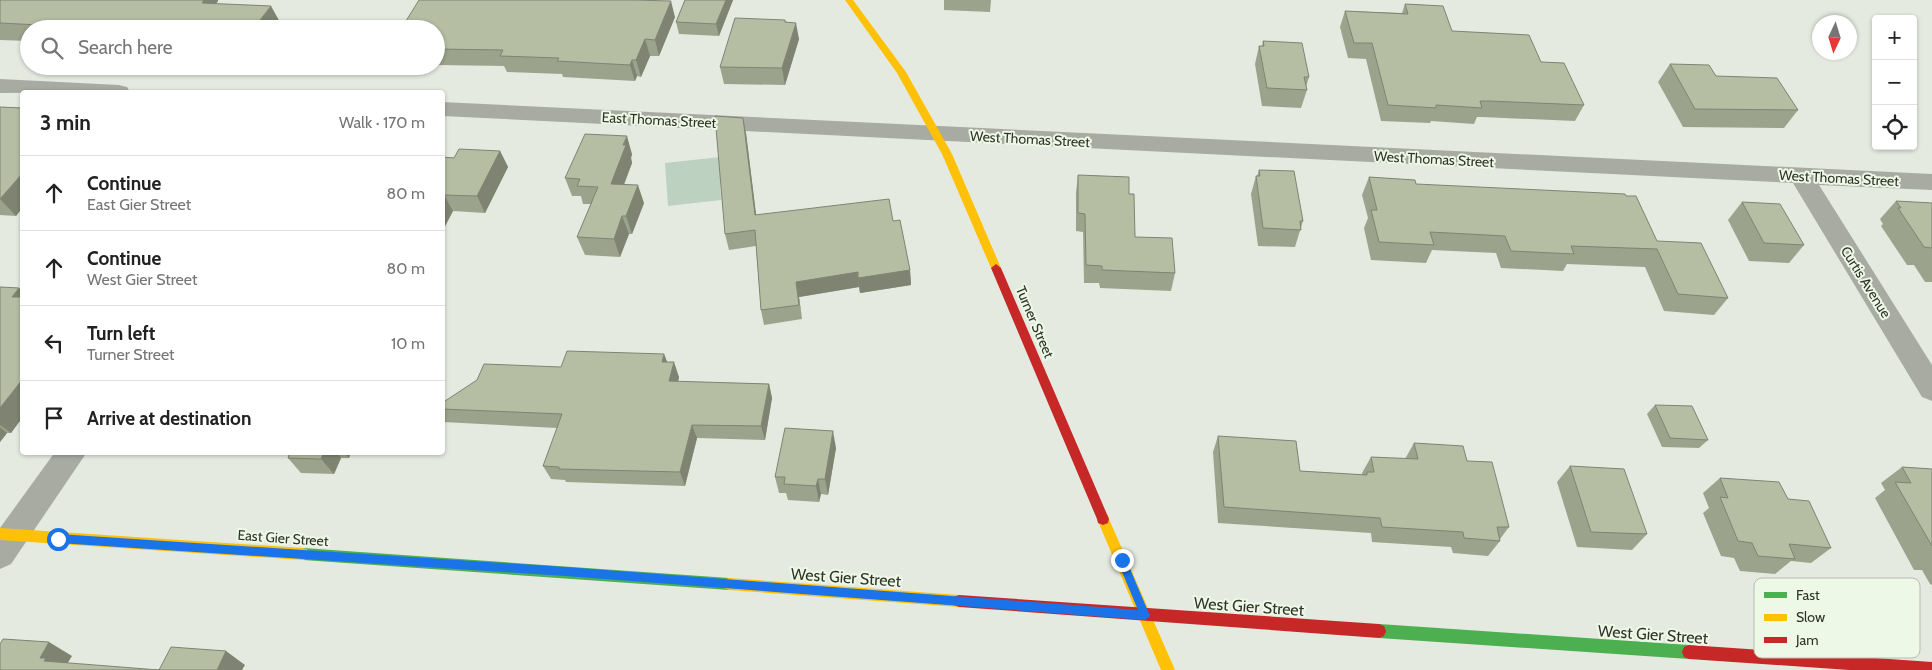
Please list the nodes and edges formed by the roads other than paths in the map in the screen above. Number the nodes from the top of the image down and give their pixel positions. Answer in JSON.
{"nodes":[{"id":1,"x":849,"y":0,"type":"edge"},
{"id":2,"x":0,"y":86,"type":"edge"},
{"id":3,"x":79,"y":90,"type":"edge"},
{"id":4,"x":445,"y":109,"type":"edge"},
{"id":5,"x":936,"y":134,"type":"junction"},
{"id":6,"x":1800,"y":176,"type":"junction"},
{"id":7,"x":1932,"y":182,"type":"edge"},
{"id":8,"x":1932,"y":389,"type":"edge"},
{"id":9,"x":70,"y":455,"type":"edge"},
{"id":10,"x":4,"y":541,"type":"edge"},
{"id":11,"x":565,"y":572,"type":"joint"},
{"id":12,"x":1145,"y":616,"type":"junction"},
{"id":13,"x":1754,"y":658,"type":"edge"},
{"id":14,"x":1757,"y":658,"type":"edge"},
{"id":15,"x":1168,"y":670,"type":"edge"},
{"id":16,"x":1932,"y":670,"type":"edge"}],
"edges":[{"from":1,"to":5,"type":"street","name":"Turner Street"},
{"from":2,"to":3,"type":"street"},
{"from":4,"to":5,"type":"street","name":"East Thomas Street"},
{"from":5,"to":6,"type":"street","name":"West Thomas Street"},
{"from":5,"to":12,"type":"street","name":"Turner Street"},
{"from":6,"to":7,"type":"street","name":"West Thomas Street"},
{"from":6,"to":8,"type":"street","name":"Curtis Avenue"},
{"from":9,"to":10,"type":"street"},
{"from":10,"to":11,"type":"street","name":"East Gier Street"},
{"from":11,"to":12,"type":"street","name":"West Gier Street"},
{"from":12,"to":13,"type":"street","name":"West Gier Street"},
{"from":12,"to":15,"type":"street","name":"Turner Street"},
{"from":14,"to":16,"type":"street","name":"West Gier Street"}]}
